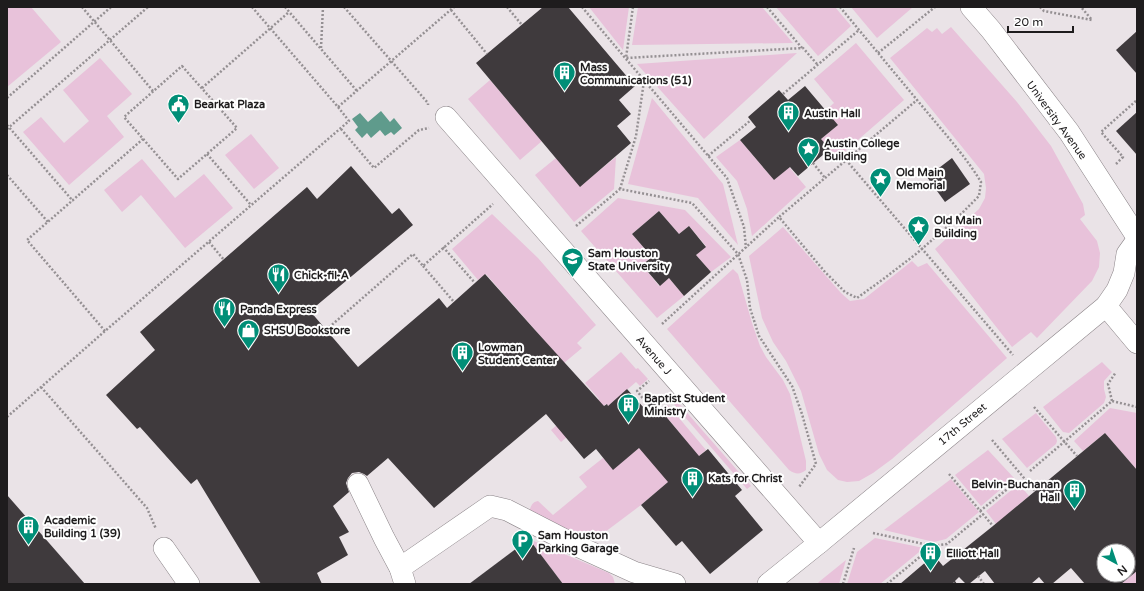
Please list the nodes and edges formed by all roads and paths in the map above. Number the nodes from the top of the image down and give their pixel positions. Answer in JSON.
{"nodes":[{"id":1,"x":82,"y":7,"type":"edge"},
{"id":2,"x":111,"y":7,"type":"edge"},
{"id":3,"x":148,"y":7,"type":"edge"},
{"id":4,"x":252,"y":7,"type":"edge"},
{"id":5,"x":285,"y":7,"type":"edge"},
{"id":6,"x":323,"y":7,"type":"edge"},
{"id":7,"x":344,"y":7,"type":"edge"},
{"id":8,"x":454,"y":7,"type":"edge"},
{"id":9,"x":507,"y":7,"type":"edge"},
{"id":10,"x":582,"y":7,"type":"edge"},
{"id":11,"x":633,"y":7,"type":"edge"},
{"id":12,"x":767,"y":7,"type":"edge"},
{"id":13,"x":840,"y":7,"type":"edge"},
{"id":14,"x":935,"y":7,"type":"edge"},
{"id":15,"x":971,"y":7,"type":"edge"},
{"id":16,"x":1040,"y":7,"type":"edge"},
{"id":17,"x":1081,"y":7,"type":"edge"},
{"id":18,"x":451,"y":10,"type":"junction"},
{"id":19,"x":290,"y":12,"type":"junction"},
{"id":20,"x":94,"y":22,"type":"junction"},
{"id":21,"x":522,"y":25,"type":"dead end"},
{"id":22,"x":271,"y":29,"type":"junction"},
{"id":23,"x":859,"y":30,"type":"junction"},
{"id":24,"x":109,"y":40,"type":"junction"},
{"id":25,"x":321,"y":48,"type":"junction"},
{"id":26,"x":802,"y":48,"type":"junction"},
{"id":27,"x":878,"y":53,"type":"junction"},
{"id":28,"x":487,"y":54,"type":"dead end"},
{"id":29,"x":626,"y":58,"type":"junction"},
{"id":30,"x":391,"y":61,"type":"junction"},
{"id":31,"x":817,"y":64,"type":"junction"},
{"id":32,"x":644,"y":80,"type":"junction"},
{"id":33,"x":202,"y":88,"type":"junction"},
{"id":34,"x":153,"y":91,"type":"junction"},
{"id":35,"x":357,"y":91,"type":"junction"},
{"id":36,"x":783,"y":94,"type":"dead end"},
{"id":37,"x":7,"y":98,"type":"edge"},
{"id":38,"x":917,"y":100,"type":"junction"},
{"id":39,"x":1137,"y":100,"type":"edge"},
{"id":40,"x":338,"y":108,"type":"junction"},
{"id":41,"x":434,"y":116,"type":"junction"},
{"id":42,"x":750,"y":120,"type":"dead end"},
{"id":43,"x":8,"y":127,"type":"edge"},
{"id":44,"x":341,"y":128,"type":"junction"},
{"id":45,"x":143,"y":139,"type":"junction"},
{"id":46,"x":207,"y":154,"type":"junction"},
{"id":47,"x":708,"y":156,"type":"junction"},
{"id":48,"x":1111,"y":159,"type":"dead end"},
{"id":49,"x":846,"y":160,"type":"junction"},
{"id":50,"x":813,"y":163,"type":"dead end"},
{"id":51,"x":7,"y":175,"type":"edge"},
{"id":52,"x":825,"y":178,"type":"junction"},
{"id":53,"x":620,"y":189,"type":"junction"},
{"id":54,"x":73,"y":201,"type":"junction"},
{"id":55,"x":495,"y":202,"type":"dead end"},
{"id":56,"x":251,"y":205,"type":"junction"},
{"id":57,"x":779,"y":217,"type":"junction"},
{"id":58,"x":48,"y":222,"type":"junction"},
{"id":59,"x":576,"y":226,"type":"dead end"},
{"id":60,"x":1137,"y":238,"type":"edge"},
{"id":61,"x":209,"y":242,"type":"junction"},
{"id":62,"x":444,"y":247,"type":"junction"},
{"id":63,"x":746,"y":248,"type":"junction"},
{"id":64,"x":922,"y":248,"type":"junction"},
{"id":65,"x":738,"y":254,"type":"junction"},
{"id":66,"x":224,"y":260,"type":"dead end"},
{"id":67,"x":423,"y":266,"type":"junction"},
{"id":68,"x":475,"y":283,"type":"dead end"},
{"id":69,"x":454,"y":302,"type":"dead end"},
{"id":70,"x":1106,"y":306,"type":"junction"},
{"id":71,"x":662,"y":324,"type":"dead end"},
{"id":72,"x":326,"y":330,"type":"dead end"},
{"id":73,"x":105,"y":331,"type":"junction"},
{"id":74,"x":1137,"y":343,"type":"edge"},
{"id":75,"x":1017,"y":360,"type":"dead end"},
{"id":76,"x":1116,"y":372,"type":"dead end"},
{"id":77,"x":651,"y":379,"type":"dead end"},
{"id":78,"x":41,"y":387,"type":"junction"},
{"id":79,"x":645,"y":401,"type":"dead end"},
{"id":80,"x":1112,"y":401,"type":"junction"},
{"id":81,"x":1034,"y":407,"type":"dead end"},
{"id":82,"x":1137,"y":407,"type":"edge"},
{"id":83,"x":7,"y":417,"type":"edge"},
{"id":84,"x":992,"y":440,"type":"dead end"},
{"id":85,"x":1064,"y":442,"type":"junction"},
{"id":86,"x":1077,"y":456,"type":"dead end"},
{"id":87,"x":1030,"y":471,"type":"dead end"},
{"id":88,"x":949,"y":474,"type":"dead end"},
{"id":89,"x":1016,"y":482,"type":"dead end"},
{"id":90,"x":358,"y":484,"type":"dead end"},
{"id":91,"x":798,"y":489,"type":"dead end"},
{"id":92,"x":1036,"y":491,"type":"dead end"},
{"id":93,"x":980,"y":511,"type":"junction"},
{"id":94,"x":983,"y":514,"type":"junction"},
{"id":95,"x":993,"y":526,"type":"dead end"},
{"id":96,"x":873,"y":533,"type":"dead end"},
{"id":97,"x":819,"y":543,"type":"junction"},
{"id":98,"x":933,"y":546,"type":"junction"},
{"id":99,"x":164,"y":548,"type":"joint"},
{"id":100,"x":854,"y":548,"type":"dead end"},
{"id":101,"x":403,"y":576,"type":"edge"},
{"id":102,"x":978,"y":576,"type":"dead end"},
{"id":103,"x":189,"y":584,"type":"edge"},
{"id":104,"x":675,"y":584,"type":"edge"},
{"id":105,"x":768,"y":584,"type":"edge"},
{"id":106,"x":843,"y":584,"type":"edge"},
{"id":107,"x":887,"y":584,"type":"edge"},
{"id":108,"x":984,"y":584,"type":"edge"}],
"edges":[{"from":1,"to":20,"type":"path"},
{"from":2,"to":20,"type":"path"},
{"from":3,"to":24,"type":"path"},
{"from":4,"to":22,"type":"path"},
{"from":5,"to":19,"type":"path"},
{"from":6,"to":25,"type":"path"},
{"from":7,"to":30,"type":"path"},
{"from":8,"to":18,"type":"path"},
{"from":9,"to":21,"type":"path"},
{"from":10,"to":29,"type":"path"},
{"from":11,"to":29,"type":"path"},
{"from":12,"to":26,"type":"path"},
{"from":13,"to":23,"type":"path"},
{"from":14,"to":27,"type":"path"},
{"from":15,"to":60,"type":"street","name":"University Avenue"},
{"from":16,"to":17,"type":"path"},
{"from":18,"to":28,"type":"path"},
{"from":18,"to":30,"type":"path"},
{"from":19,"to":22,"type":"path"},
{"from":19,"to":25,"type":"path"},
{"from":20,"to":24,"type":"path"},
{"from":20,"to":37,"type":"path"},
{"from":22,"to":33,"type":"path"},
{"from":22,"to":40,"type":"path"},
{"from":23,"to":27,"type":"path"},
{"from":23,"to":31,"type":"path"},
{"from":24,"to":34,"type":"path"},
{"from":24,"to":43,"type":"path"},
{"from":25,"to":35,"type":"path"},
{"from":26,"to":29,"type":"path"},
{"from":26,"to":31,"type":"path"},
{"from":27,"to":38,"type":"path"},
{"from":29,"to":32,"type":"path"},
{"from":30,"to":35,"type":"path"},
{"from":30,"to":41,"type":"path"},
{"from":31,"to":36,"type":"path"},
{"from":32,"to":47,"type":"path"},
{"from":32,"to":53,"type":"path"},
{"from":33,"to":34,"type":"path"},
{"from":33,"to":46,"type":"path"},
{"from":34,"to":45,"type":"path"},
{"from":35,"to":40,"type":"path"},
{"from":38,"to":49,"type":"path"},
{"from":38,"to":64,"type":"path"},
{"from":39,"to":48,"type":"path"},
{"from":40,"to":44,"type":"path"},
{"from":41,"to":44,"type":"path"},
{"from":41,"to":97,"type":"street","name":"Avenue J"},
{"from":42,"to":47,"type":"path"},
{"from":43,"to":54,"type":"path"},
{"from":44,"to":56,"type":"path"},
{"from":45,"to":46,"type":"path"},
{"from":45,"to":54,"type":"path"},
{"from":46,"to":56,"type":"path"},
{"from":47,"to":63,"type":"path"},
{"from":49,"to":52,"type":"path"},
{"from":49,"to":64,"type":"path"},
{"from":50,"to":52,"type":"path"},
{"from":51,"to":58,"type":"path"},
{"from":52,"to":57,"type":"path"},
{"from":53,"to":59,"type":"path"},
{"from":53,"to":65,"type":"path"},
{"from":54,"to":58,"type":"path"},
{"from":55,"to":62,"type":"path"},
{"from":56,"to":61,"type":"path"},
{"from":57,"to":63,"type":"path"},
{"from":57,"to":64,"type":"path"},
{"from":58,"to":73,"type":"path"},
{"from":60,"to":70,"type":"street","name":"University Avenue"},
{"from":61,"to":66,"type":"path"},
{"from":61,"to":73,"type":"path"},
{"from":62,"to":67,"type":"path"},
{"from":62,"to":68,"type":"path"},
{"from":63,"to":65,"type":"path"},
{"from":64,"to":75,"type":"path"},
{"from":65,"to":71,"type":"path"},
{"from":65,"to":91,"type":"path"},
{"from":67,"to":69,"type":"path"},
{"from":67,"to":72,"type":"path"},
{"from":70,"to":74,"type":"street"},
{"from":70,"to":97,"type":"street","name":"17th Street"},
{"from":73,"to":78,"type":"path"},
{"from":76,"to":80,"type":"path"},
{"from":77,"to":79,"type":"path"},
{"from":78,"to":83,"type":"path"},
{"from":78,"to":99,"type":"path"},
{"from":80,"to":82,"type":"path"},
{"from":80,"to":85,"type":"path"},
{"from":81,"to":85,"type":"path"},
{"from":84,"to":92,"type":"path"},
{"from":85,"to":86,"type":"path"},
{"from":85,"to":87,"type":"path"},
{"from":88,"to":93,"type":"path"},
{"from":89,"to":93,"type":"path"},
{"from":90,"to":101,"type":"street"},
{"from":93,"to":94,"type":"path"},
{"from":94,"to":95,"type":"path"},
{"from":94,"to":98,"type":"path"},
{"from":96,"to":98,"type":"path"},
{"from":97,"to":105,"type":"street"},
{"from":98,"to":107,"type":"path"},
{"from":99,"to":103,"type":"street"},
{"from":100,"to":106,"type":"path"},
{"from":101,"to":104,"type":"street"},
{"from":102,"to":108,"type":"path"}]}
